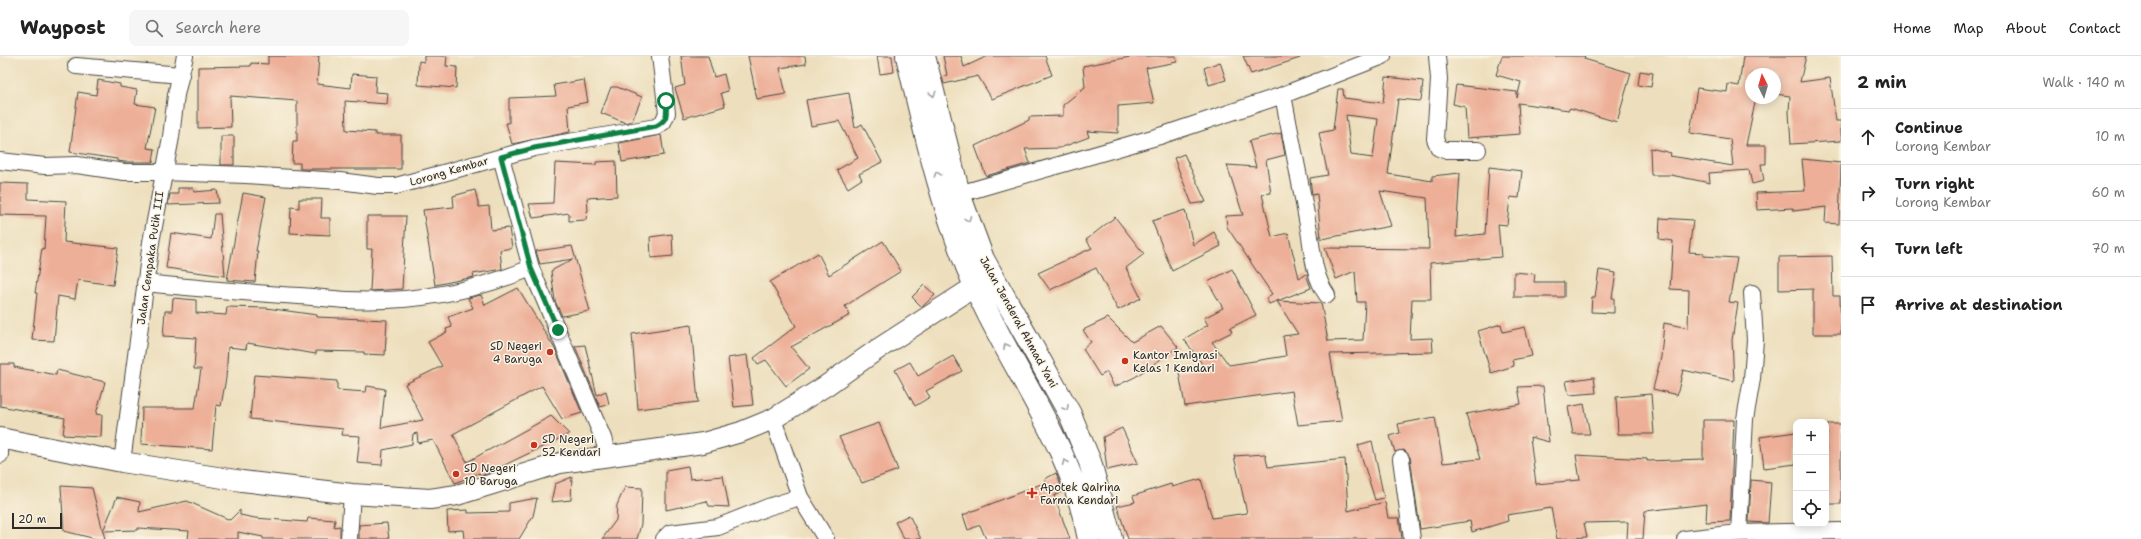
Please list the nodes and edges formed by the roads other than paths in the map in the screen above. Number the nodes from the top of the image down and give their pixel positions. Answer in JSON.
{"nodes":[{"id":1,"x":185,"y":56,"type":"edge"},
{"id":2,"x":660,"y":56,"type":"edge"},
{"id":3,"x":907,"y":56,"type":"edge"},
{"id":4,"x":924,"y":56,"type":"edge"},
{"id":5,"x":1383,"y":56,"type":"edge"},
{"id":6,"x":1437,"y":56,"type":"edge"},
{"id":7,"x":76,"y":66,"type":"dead end"},
{"id":8,"x":181,"y":75,"type":"junction"},
{"id":9,"x":1283,"y":95,"type":"junction"},
{"id":10,"x":1478,"y":150,"type":"dead end"},
{"id":11,"x":501,"y":157,"type":"junction"},
{"id":12,"x":0,"y":161,"type":"edge"},
{"id":13,"x":163,"y":172,"type":"junction"},
{"id":14,"x":958,"y":194,"type":"junction"},
{"id":15,"x":531,"y":268,"type":"junction"},
{"id":16,"x":983,"y":281,"type":"junction"},
{"id":17,"x":145,"y":283,"type":"junction"},
{"id":18,"x":1752,"y":293,"type":"dead end"},
{"id":19,"x":1327,"y":295,"type":"dead end"},
{"id":20,"x":773,"y":419,"type":"junction"},
{"id":21,"x":0,"y":438,"type":"edge"},
{"id":22,"x":0,"y":455,"type":"edge"},
{"id":23,"x":608,"y":455,"type":"junction"},
{"id":24,"x":1401,"y":459,"type":"dead end"},
{"id":25,"x":122,"y":462,"type":"junction"},
{"id":26,"x":352,"y":494,"type":"junction"},
{"id":27,"x":800,"y":497,"type":"junction"},
{"id":28,"x":1841,"y":531,"type":"edge"},
{"id":29,"x":1739,"y":533,"type":"junction"},
{"id":30,"x":349,"y":539,"type":"edge"},
{"id":31,"x":664,"y":539,"type":"edge"},
{"id":32,"x":826,"y":539,"type":"edge"},
{"id":33,"x":1089,"y":539,"type":"edge"},
{"id":34,"x":1111,"y":539,"type":"edge"},
{"id":35,"x":1412,"y":539,"type":"edge"},
{"id":36,"x":1685,"y":539,"type":"edge"}],
"edges":[{"from":1,"to":8,"type":"street","name":"Jalan Cempaka Putih III"},
{"from":2,"to":11,"type":"street","name":"Lorong Kembar"},
{"from":16,"to":3,"type":"highway","name":"Jalan Jenderal Ahmad Yani","one_way":true},
{"from":4,"to":14,"type":"highway","name":"Jalan Jenderal Ahmad Yani","one_way":true},
{"from":5,"to":9,"type":"street"},
{"from":6,"to":10,"type":"street"},
{"from":7,"to":8,"type":"street"},
{"from":8,"to":13,"type":"street","name":"Jalan Cempaka Putih III"},
{"from":9,"to":14,"type":"street"},
{"from":9,"to":19,"type":"street"},
{"from":11,"to":13,"type":"street","name":"Lorong Kembar"},
{"from":11,"to":15,"type":"street"},
{"from":12,"to":13,"type":"street","name":"Lorong Kembar"},
{"from":13,"to":17,"type":"street","name":"Jalan Cempaka Putih III"},
{"from":14,"to":16,"type":"highway","name":"Jalan Jenderal Ahmad Yani","one_way":true},
{"from":15,"to":17,"type":"street"},
{"from":15,"to":23,"type":"street"},
{"from":16,"to":20,"type":"street"},
{"from":33,"to":16,"type":"highway","name":"Jalan Jenderal Ahmad Yani","one_way":true},
{"from":16,"to":34,"type":"highway","name":"Jalan Jenderal Ahmad Yani","one_way":true},
{"from":17,"to":25,"type":"street","name":"Jalan Cempaka Putih III"},
{"from":18,"to":29,"type":"street"},
{"from":20,"to":23,"type":"street"},
{"from":20,"to":27,"type":"street"},
{"from":21,"to":22,"type":"street"},
{"from":21,"to":25,"type":"street"},
{"from":23,"to":26,"type":"street"},
{"from":24,"to":35,"type":"street"},
{"from":25,"to":26,"type":"street"},
{"from":26,"to":30,"type":"street"},
{"from":27,"to":31,"type":"street"},
{"from":27,"to":32,"type":"street"},
{"from":28,"to":29,"type":"street"},
{"from":29,"to":36,"type":"street"}]}
